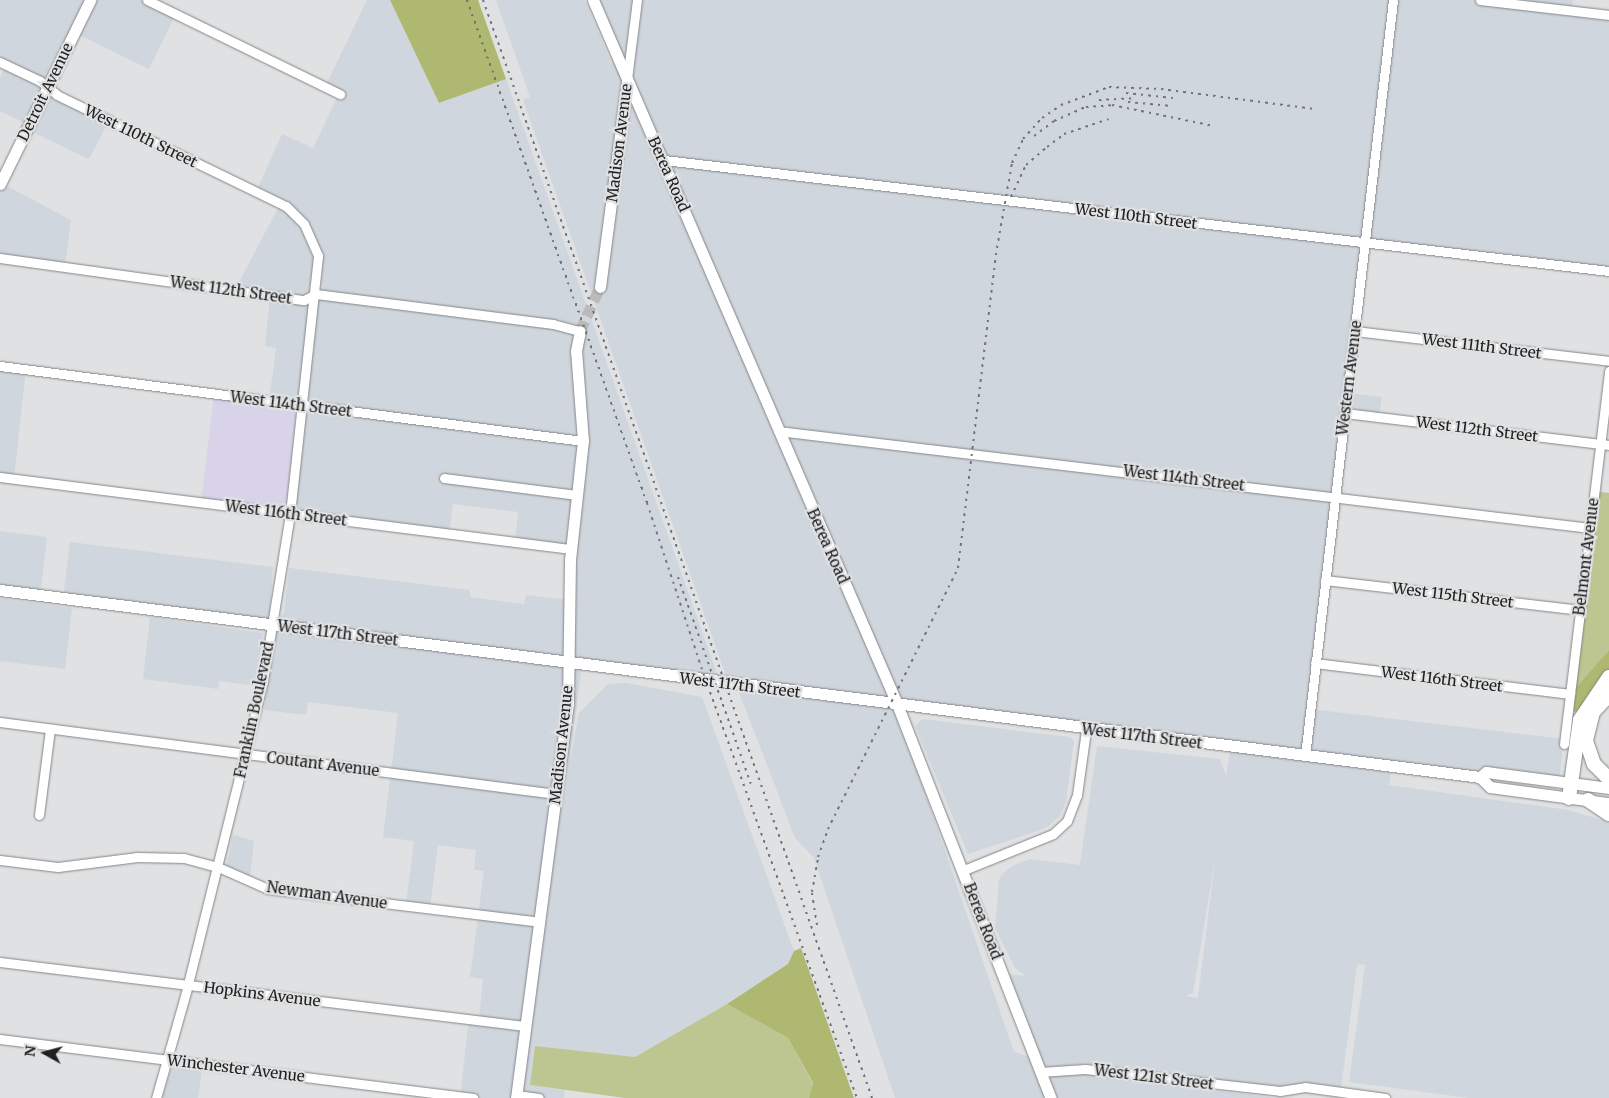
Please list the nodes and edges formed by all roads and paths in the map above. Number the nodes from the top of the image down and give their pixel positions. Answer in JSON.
{"nodes":[{"id":1,"x":90,"y":0,"type":"edge"},
{"id":2,"x":147,"y":0,"type":"edge"},
{"id":3,"x":593,"y":0,"type":"edge"},
{"id":4,"x":637,"y":0,"type":"edge"},
{"id":5,"x":1393,"y":0,"type":"edge"},
{"id":6,"x":1480,"y":0,"type":"edge"},
{"id":7,"x":1609,"y":15,"type":"edge"},
{"id":8,"x":0,"y":62,"type":"edge"},
{"id":9,"x":627,"y":82,"type":"junction"},
{"id":10,"x":48,"y":88,"type":"junction"},
{"id":11,"x":340,"y":94,"type":"dead end"},
{"id":12,"x":664,"y":160,"type":"junction"},
{"id":13,"x":1,"y":179,"type":"edge"},
{"id":14,"x":286,"y":206,"type":"joint"},
{"id":15,"x":1364,"y":242,"type":"junction"},
{"id":16,"x":0,"y":258,"type":"edge"},
{"id":17,"x":1609,"y":271,"type":"edge"},
{"id":18,"x":600,"y":287,"type":"tunnel mouth"},
{"id":19,"x":316,"y":294,"type":"junction"},
{"id":20,"x":1355,"y":330,"type":"junction"},
{"id":21,"x":580,"y":331,"type":"joint"},
{"id":22,"x":1609,"y":361,"type":"edge"},
{"id":23,"x":0,"y":366,"type":"edge"},
{"id":24,"x":1609,"y":371,"type":"edge"},
{"id":25,"x":303,"y":405,"type":"junction"},
{"id":26,"x":1344,"y":413,"type":"junction"},
{"id":27,"x":778,"y":431,"type":"junction"},
{"id":28,"x":583,"y":441,"type":"junction"},
{"id":29,"x":1605,"y":445,"type":"edge"},
{"id":30,"x":0,"y":477,"type":"edge"},
{"id":31,"x":444,"y":478,"type":"dead end"},
{"id":32,"x":577,"y":495,"type":"junction"},
{"id":33,"x":1334,"y":495,"type":"junction"},
{"id":34,"x":290,"y":514,"type":"junction"},
{"id":35,"x":1590,"y":528,"type":"junction"},
{"id":36,"x":571,"y":549,"type":"junction"},
{"id":37,"x":1325,"y":580,"type":"junction"},
{"id":38,"x":0,"y":590,"type":"edge"},
{"id":39,"x":1580,"y":610,"type":"junction"},
{"id":40,"x":272,"y":624,"type":"junction"},
{"id":41,"x":568,"y":663,"type":"junction"},
{"id":42,"x":1315,"y":663,"type":"junction"},
{"id":43,"x":1609,"y":677,"type":"edge"},
{"id":44,"x":1570,"y":694,"type":"junction"},
{"id":45,"x":1609,"y":695,"type":"edge"},
{"id":46,"x":897,"y":704,"type":"junction"},
{"id":47,"x":0,"y":722,"type":"edge"},
{"id":48,"x":50,"y":729,"type":"junction"},
{"id":49,"x":1086,"y":730,"type":"junction"},
{"id":50,"x":1564,"y":744,"type":"dead end"},
{"id":51,"x":246,"y":754,"type":"junction"},
{"id":52,"x":1305,"y":756,"type":"junction"},
{"id":53,"x":1480,"y":777,"type":"junction"},
{"id":54,"x":1609,"y":779,"type":"edge"},
{"id":55,"x":1571,"y":783,"type":"junction"},
{"id":56,"x":1609,"y":788,"type":"edge"},
{"id":57,"x":556,"y":794,"type":"junction"},
{"id":58,"x":1570,"y":798,"type":"junction"},
{"id":59,"x":1588,"y":800,"type":"junction"},
{"id":60,"x":1609,"y":803,"type":"edge"},
{"id":61,"x":1609,"y":814,"type":"edge"},
{"id":62,"x":39,"y":815,"type":"dead end"},
{"id":63,"x":0,"y":860,"type":"edge"},
{"id":64,"x":218,"y":867,"type":"junction"},
{"id":65,"x":964,"y":870,"type":"junction"},
{"id":66,"x":539,"y":922,"type":"junction"},
{"id":67,"x":0,"y":962,"type":"edge"},
{"id":68,"x":188,"y":985,"type":"junction"},
{"id":69,"x":524,"y":1026,"type":"junction"},
{"id":70,"x":0,"y":1039,"type":"edge"},
{"id":71,"x":169,"y":1059,"type":"junction"},
{"id":72,"x":1040,"y":1072,"type":"junction"},
{"id":73,"x":517,"y":1096,"type":"edge"},
{"id":74,"x":156,"y":1098,"type":"edge"},
{"id":75,"x":473,"y":1098,"type":"edge"},
{"id":76,"x":539,"y":1098,"type":"edge"},
{"id":77,"x":1051,"y":1098,"type":"edge"},
{"id":78,"x":1386,"y":1098,"type":"edge"}],
"edges":[{"from":1,"to":10,"type":"main road","name":"Detroit Avenue"},
{"from":2,"to":11,"type":"street"},
{"from":3,"to":9,"type":"main road","name":"Berea Road"},
{"from":4,"to":9,"type":"street","name":"Madison Avenue"},
{"from":5,"to":15,"type":"street","name":"Western Avenue"},
{"from":6,"to":7,"type":"street"},
{"from":8,"to":10,"type":"street","name":"West 110th Street"},
{"from":9,"to":12,"type":"main road","name":"Berea Road"},
{"from":9,"to":18,"type":"main road","name":"Madison Avenue"},
{"from":10,"to":13,"type":"main road","name":"Detroit Avenue"},
{"from":10,"to":14,"type":"street","name":"West 110th Street"},
{"from":12,"to":15,"type":"street","name":"West 110th Street"},
{"from":12,"to":27,"type":"main road","name":"Berea Road"},
{"from":14,"to":19,"type":"street","name":"Franklin Boulevard"},
{"from":15,"to":17,"type":"street","name":"West 110th Street"},
{"from":15,"to":20,"type":"street","name":"Western Avenue"},
{"from":16,"to":19,"type":"street","name":"West 112th Street"},
{"from":19,"to":21,"type":"street","name":"West 112th Street"},
{"from":19,"to":25,"type":"street","name":"Franklin Boulevard"},
{"from":20,"to":22,"type":"street","name":"West 111th Street"},
{"from":20,"to":26,"type":"street","name":"Western Avenue"},
{"from":21,"to":28,"type":"main road","name":"Madison Avenue"},
{"from":23,"to":25,"type":"street","name":"West 114th Street"},
{"from":24,"to":29,"type":"street","name":"Belmont Avenue"},
{"from":25,"to":28,"type":"street","name":"West 114th Street"},
{"from":25,"to":34,"type":"street","name":"Franklin Boulevard"},
{"from":26,"to":29,"type":"street","name":"West 112th Street"},
{"from":26,"to":33,"type":"street","name":"Western Avenue"},
{"from":27,"to":33,"type":"street","name":"West 114th Street"},
{"from":27,"to":46,"type":"main road","name":"Berea Road"},
{"from":28,"to":32,"type":"main road","name":"Madison Avenue"},
{"from":29,"to":35,"type":"street","name":"Belmont Avenue"},
{"from":30,"to":34,"type":"street","name":"West 116th Street"},
{"from":31,"to":32,"type":"street"},
{"from":32,"to":36,"type":"main road","name":"Madison Avenue"},
{"from":33,"to":35,"type":"street","name":"West 114th Street"},
{"from":33,"to":37,"type":"street","name":"Western Avenue"},
{"from":34,"to":36,"type":"street","name":"West 116th Street"},
{"from":34,"to":40,"type":"street","name":"Franklin Boulevard"},
{"from":35,"to":39,"type":"street","name":"Belmont Avenue"},
{"from":36,"to":41,"type":"main road","name":"Madison Avenue"},
{"from":37,"to":39,"type":"street","name":"West 115th Street"},
{"from":37,"to":42,"type":"street","name":"Western Avenue"},
{"from":38,"to":40,"type":"main road","name":"West 117th Street"},
{"from":39,"to":44,"type":"street","name":"Belmont Avenue"},
{"from":40,"to":41,"type":"main road","name":"West 117th Street"},
{"from":40,"to":51,"type":"street","name":"Franklin Boulevard"},
{"from":41,"to":46,"type":"main road","name":"West 117th Street"},
{"from":41,"to":57,"type":"main road","name":"Madison Avenue"},
{"from":42,"to":44,"type":"street","name":"West 116th Street"},
{"from":42,"to":52,"type":"street","name":"Western Avenue"},
{"from":43,"to":55,"type":"highway"},
{"from":44,"to":50,"type":"street","name":"Belmont Avenue"},
{"from":45,"to":54,"type":"highway"},
{"from":46,"to":49,"type":"main road","name":"West 117th Street"},
{"from":46,"to":65,"type":"main road","name":"Berea Road"},
{"from":47,"to":48,"type":"street","name":"Coutant Avenue"},
{"from":48,"to":51,"type":"street","name":"Coutant Avenue"},
{"from":48,"to":62,"type":"street"},
{"from":49,"to":52,"type":"main road","name":"West 117th Street"},
{"from":49,"to":65,"type":"street"},
{"from":51,"to":57,"type":"street","name":"Coutant Avenue"},
{"from":51,"to":64,"type":"street","name":"Franklin Boulevard"},
{"from":52,"to":53,"type":"main road","name":"West 117th Street"},
{"from":53,"to":55,"type":"main road","name":"West 117th Street"},
{"from":53,"to":58,"type":"main road","name":"West 117th Street"},
{"from":55,"to":56,"type":"main road","name":"West 117th Street"},
{"from":55,"to":58,"type":"highway"},
{"from":57,"to":66,"type":"main road","name":"Madison Avenue"},
{"from":58,"to":59,"type":"main road","name":"West 117th Street"},
{"from":59,"to":60,"type":"main road","name":"West 117th Street"},
{"from":59,"to":61,"type":"highway"},
{"from":63,"to":64,"type":"street","name":"Newman Avenue"},
{"from":64,"to":66,"type":"street","name":"Newman Avenue"},
{"from":64,"to":68,"type":"street","name":"Franklin Boulevard"},
{"from":65,"to":72,"type":"main road","name":"Berea Road"},
{"from":66,"to":69,"type":"main road","name":"Madison Avenue"},
{"from":67,"to":68,"type":"street","name":"Hopkins Avenue"},
{"from":68,"to":69,"type":"street","name":"Hopkins Avenue"},
{"from":68,"to":71,"type":"street","name":"Franklin Boulevard"},
{"from":69,"to":73,"type":"main road","name":"Madison Avenue"},
{"from":70,"to":71,"type":"street","name":"Winchester Avenue"},
{"from":71,"to":74,"type":"street","name":"Franklin Boulevard"},
{"from":71,"to":75,"type":"street","name":"Winchester Avenue"},
{"from":72,"to":77,"type":"main road","name":"Berea Road"},
{"from":72,"to":78,"type":"street","name":"West 121st Street"},
{"from":73,"to":76,"type":"street"}]}
